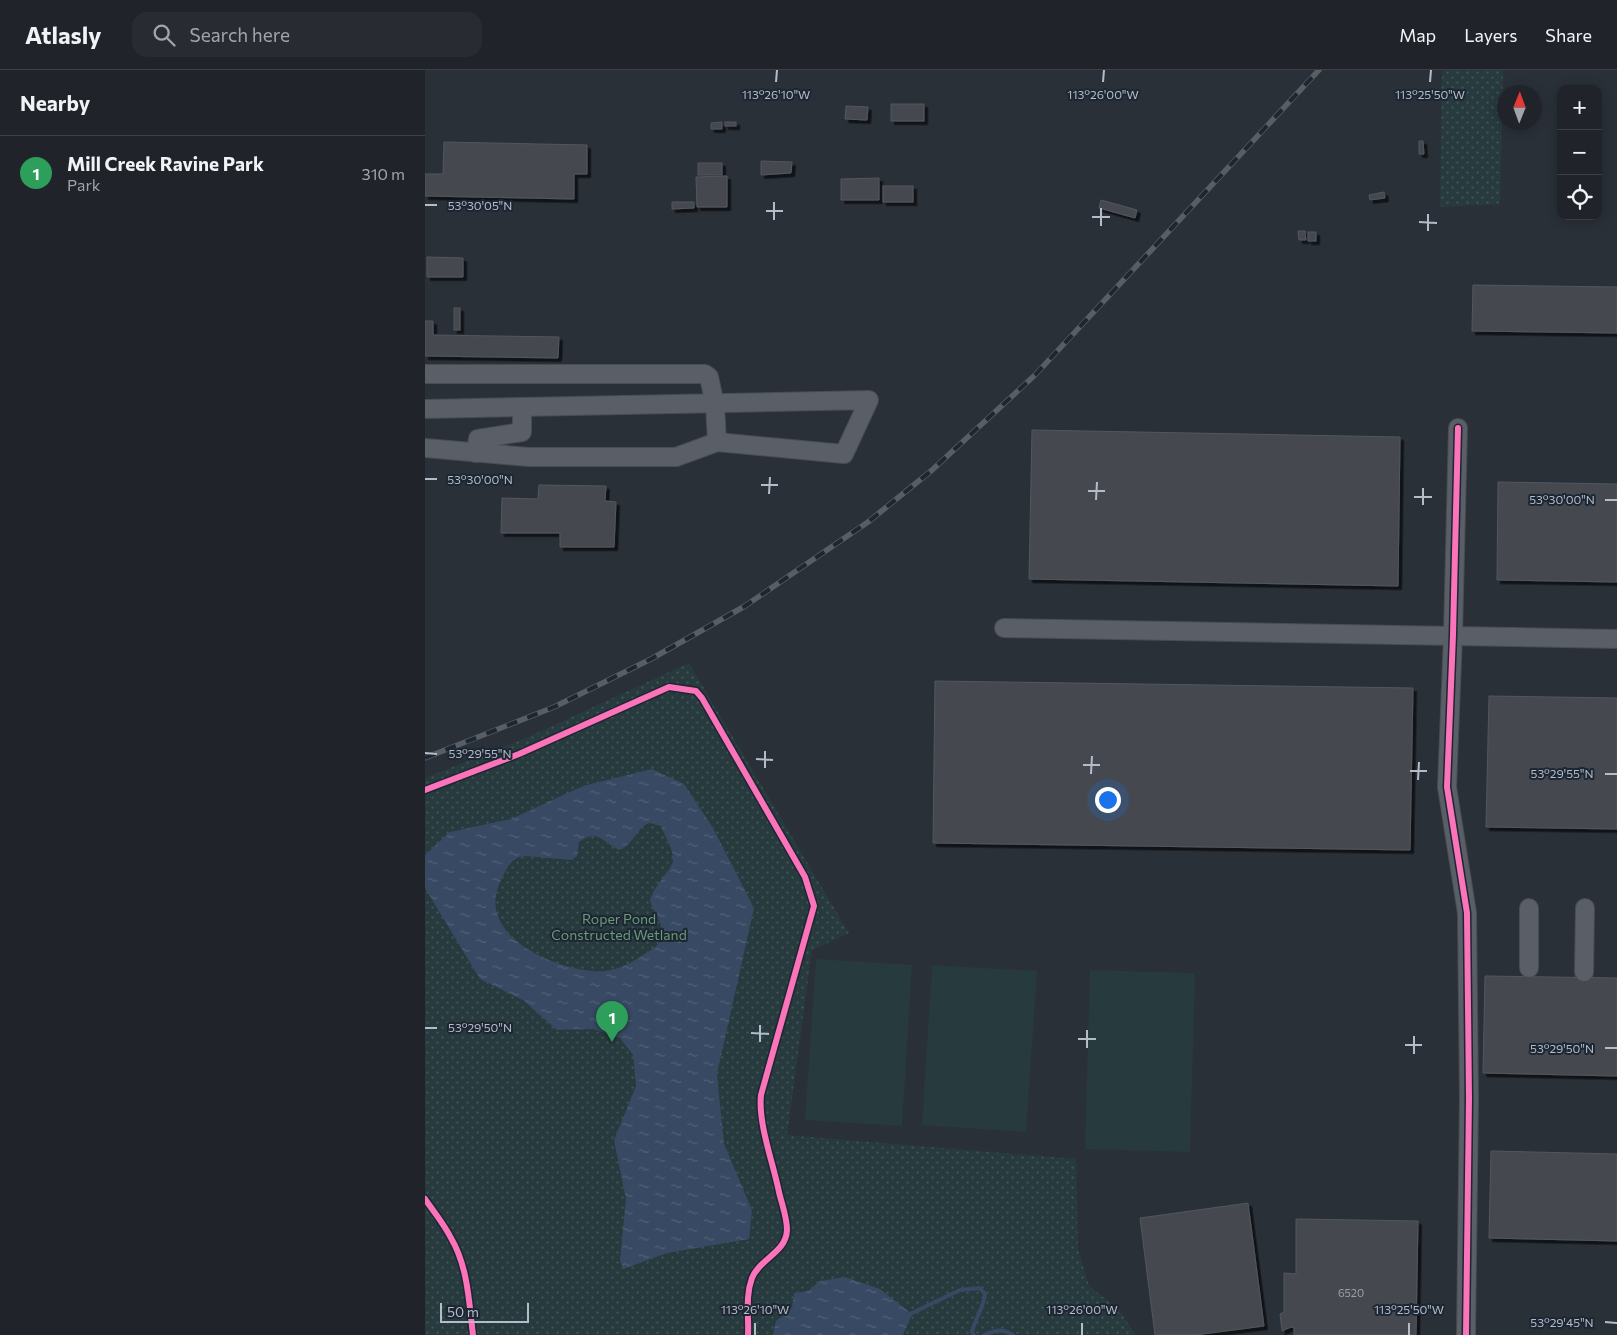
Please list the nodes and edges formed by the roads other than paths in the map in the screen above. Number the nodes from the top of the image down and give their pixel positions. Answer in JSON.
{"nodes":[{"id":1,"x":425,"y":374,"type":"edge"},
{"id":2,"x":715,"y":405,"type":"junction"},
{"id":3,"x":425,"y":409,"type":"edge"},
{"id":4,"x":522,"y":409,"type":"junction"},
{"id":5,"x":1458,"y":428,"type":"dead end"},
{"id":6,"x":717,"y":442,"type":"junction"},
{"id":7,"x":425,"y":448,"type":"edge"},
{"id":8,"x":475,"y":452,"type":"junction"},
{"id":9,"x":1004,"y":628,"type":"dead end"},
{"id":10,"x":1453,"y":635,"type":"junction"},
{"id":11,"x":1617,"y":638,"type":"edge"},
{"id":12,"x":1529,"y":908,"type":"dead end"},
{"id":13,"x":1585,"y":908,"type":"dead end"},
{"id":14,"x":1529,"y":968,"type":"dead end"},
{"id":15,"x":1584,"y":972,"type":"dead end"},
{"id":16,"x":1466,"y":1335,"type":"edge"}],
"edges":[{"from":1,"to":2,"type":"street"},
{"from":2,"to":4,"type":"street"},
{"from":2,"to":6,"type":"street"},
{"from":2,"to":6,"type":"street"},
{"from":3,"to":4,"type":"street"},
{"from":4,"to":8,"type":"street"},
{"from":5,"to":10,"type":"street"},
{"from":6,"to":8,"type":"street"},
{"from":7,"to":8,"type":"street"},
{"from":9,"to":10,"type":"street"},
{"from":10,"to":11,"type":"street"},
{"from":10,"to":16,"type":"street"},
{"from":12,"to":14,"type":"street"},
{"from":13,"to":15,"type":"street"}]}
